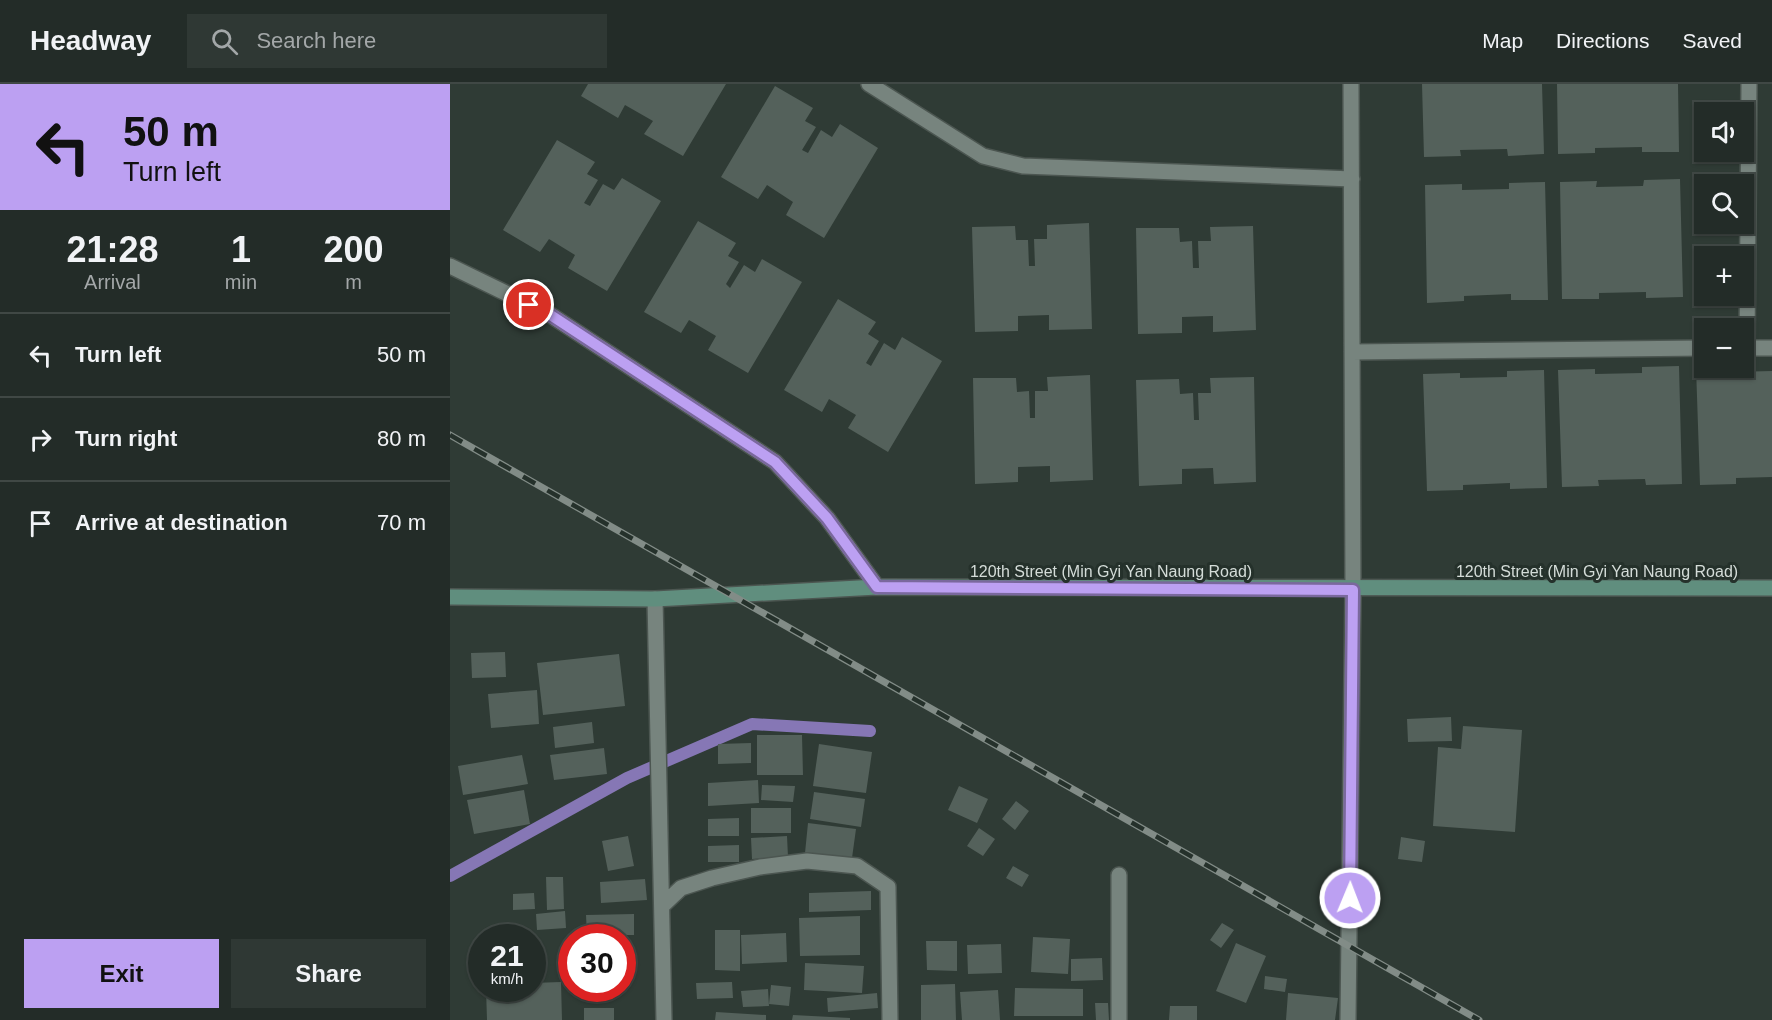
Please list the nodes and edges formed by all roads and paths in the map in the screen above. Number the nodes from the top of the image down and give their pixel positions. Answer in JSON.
{"nodes":[{"id":1,"x":869,"y":84,"type":"edge"},
{"id":2,"x":1351,"y":84,"type":"edge"},
{"id":3,"x":1749,"y":84,"type":"edge"},
{"id":4,"x":1352,"y":179,"type":"junction"},
{"id":5,"x":450,"y":266,"type":"edge"},
{"id":6,"x":1745,"y":318,"type":"edge"},
{"id":7,"x":1694,"y":348,"type":"edge"},
{"id":8,"x":1754,"y":348,"type":"edge"},
{"id":9,"x":1772,"y":348,"type":"edge"},
{"id":10,"x":1352,"y":352,"type":"junction"},
{"id":11,"x":877,"y":587,"type":"junction"},
{"id":12,"x":1772,"y":588,"type":"edge"},
{"id":13,"x":1353,"y":590,"type":"junction"},
{"id":14,"x":450,"y":597,"type":"edge"},
{"id":15,"x":655,"y":599,"type":"junction"},
{"id":16,"x":1119,"y":875,"type":"dead end"},
{"id":17,"x":662,"y":906,"type":"junction"},
{"id":18,"x":664,"y":1020,"type":"edge"},
{"id":19,"x":890,"y":1020,"type":"edge"},
{"id":20,"x":1119,"y":1020,"type":"edge"},
{"id":21,"x":1348,"y":1020,"type":"edge"}],
"edges":[{"from":1,"to":4,"type":"street"},
{"from":2,"to":4,"type":"street"},
{"from":3,"to":6,"type":"street"},
{"from":4,"to":10,"type":"street"},
{"from":5,"to":11,"type":"street"},
{"from":7,"to":10,"type":"street"},
{"from":8,"to":9,"type":"street"},
{"from":10,"to":13,"type":"street"},
{"from":11,"to":13,"type":"street","name":"120th Street (Min Gyi Yan Naung Road)"},
{"from":11,"to":15,"type":"street","name":"120th Street (Min Gyi Yan Naung Road)"},
{"from":12,"to":13,"type":"street","name":"120th Street (Min Gyi Yan Naung Road)"},
{"from":13,"to":21,"type":"street"},
{"from":14,"to":15,"type":"street","name":"120th Street (Min Gyi Yan Naung Road)"},
{"from":15,"to":17,"type":"street"},
{"from":16,"to":20,"type":"street"},
{"from":17,"to":18,"type":"street"},
{"from":17,"to":19,"type":"street"}]}
